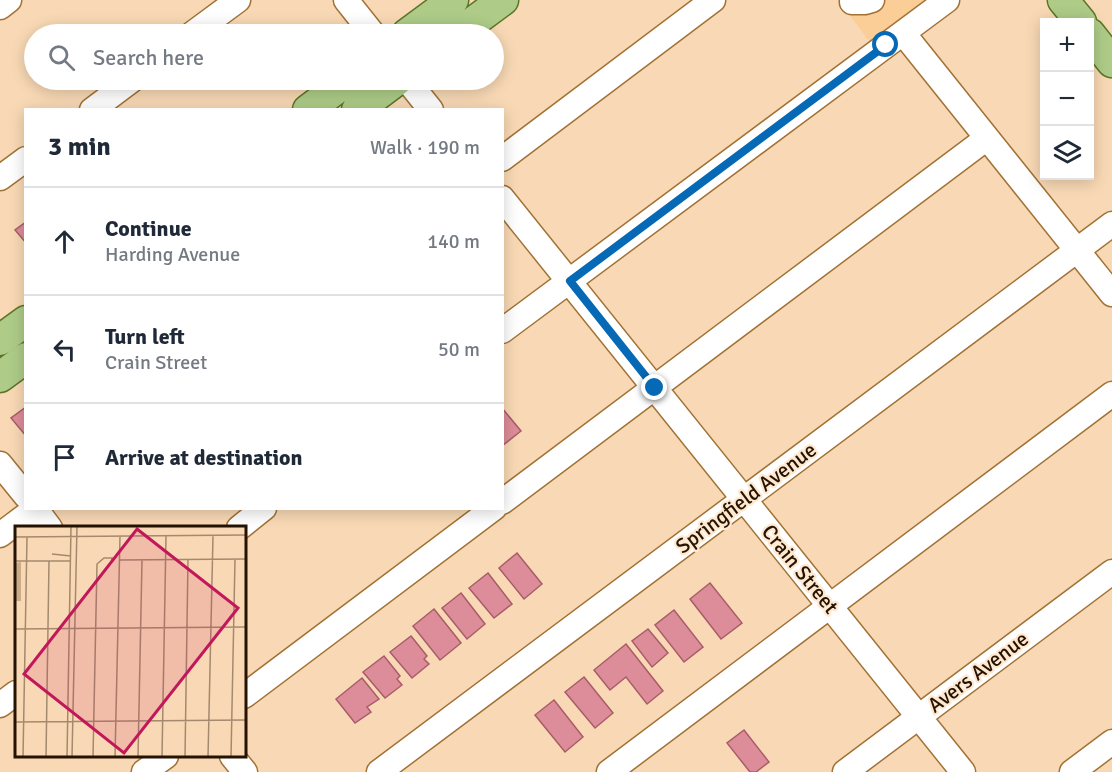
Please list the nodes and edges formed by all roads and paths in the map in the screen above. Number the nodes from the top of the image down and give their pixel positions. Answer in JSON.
{"nodes":[{"id":1,"x":9,"y":0,"type":"edge"},
{"id":2,"x":238,"y":0,"type":"edge"},
{"id":3,"x":346,"y":0,"type":"edge"},
{"id":4,"x":453,"y":0,"type":"edge"},
{"id":5,"x":503,"y":0,"type":"edge"},
{"id":6,"x":713,"y":0,"type":"edge"},
{"id":7,"x":947,"y":0,"type":"edge"},
{"id":8,"x":1063,"y":0,"type":"edge"},
{"id":9,"x":0,"y":7,"type":"edge"},
{"id":10,"x":1078,"y":18,"type":"edge"},
{"id":11,"x":206,"y":24,"type":"edge"},
{"id":12,"x":365,"y":24,"type":"edge"},
{"id":13,"x":421,"y":24,"type":"edge"},
{"id":14,"x":471,"y":24,"type":"edge"},
{"id":15,"x":903,"y":33,"type":"junction"},
{"id":16,"x":1094,"y":40,"type":"edge"},
{"id":17,"x":1112,"y":62,"type":"edge"},
{"id":18,"x":119,"y":90,"type":"edge"},
{"id":19,"x":335,"y":90,"type":"edge"},
{"id":20,"x":384,"y":90,"type":"edge"},
{"id":21,"x":415,"y":90,"type":"edge"},
{"id":22,"x":95,"y":108,"type":"edge"},
{"id":23,"x":311,"y":108,"type":"edge"},
{"id":24,"x":360,"y":108,"type":"edge"},
{"id":25,"x":430,"y":108,"type":"edge"},
{"id":26,"x":987,"y":138,"type":"junction"},
{"id":27,"x":504,"y":157,"type":"edge"},
{"id":28,"x":24,"y":160,"type":"edge"},
{"id":29,"x":0,"y":178,"type":"edge"},
{"id":30,"x":504,"y":200,"type":"edge"},
{"id":31,"x":1112,"y":224,"type":"edge"},
{"id":32,"x":1077,"y":250,"type":"junction"},
{"id":33,"x":570,"y":281,"type":"junction"},
{"id":34,"x":1112,"y":294,"type":"edge"},
{"id":35,"x":24,"y":322,"type":"edge"},
{"id":36,"x":504,"y":330,"type":"edge"},
{"id":37,"x":0,"y":340,"type":"edge"},
{"id":38,"x":24,"y":359,"type":"edge"},
{"id":39,"x":0,"y":377,"type":"edge"},
{"id":40,"x":655,"y":388,"type":"junction"},
{"id":41,"x":1112,"y":394,"type":"edge"},
{"id":42,"x":0,"y":464,"type":"edge"},
{"id":43,"x":24,"y":494,"type":"edge"},
{"id":44,"x":744,"y":499,"type":"junction"},
{"id":45,"x":504,"y":501,"type":"edge"},
{"id":46,"x":34,"y":510,"type":"edge"},
{"id":47,"x":36,"y":510,"type":"edge"},
{"id":48,"x":262,"y":510,"type":"edge"},
{"id":49,"x":491,"y":510,"type":"edge"},
{"id":50,"x":48,"y":526,"type":"edge"},
{"id":51,"x":242,"y":526,"type":"edge"},
{"id":52,"x":0,"y":535,"type":"edge"},
{"id":53,"x":1112,"y":572,"type":"edge"},
{"id":54,"x":830,"y":606,"type":"junction"},
{"id":55,"x":15,"y":694,"type":"edge"},
{"id":56,"x":246,"y":694,"type":"edge"},
{"id":57,"x":0,"y":705,"type":"edge"},
{"id":58,"x":919,"y":717,"type":"junction"},
{"id":59,"x":1112,"y":742,"type":"edge"},
{"id":60,"x":165,"y":757,"type":"edge"},
{"id":61,"x":233,"y":757,"type":"edge"},
{"id":62,"x":144,"y":772,"type":"edge"},
{"id":63,"x":245,"y":772,"type":"edge"},
{"id":64,"x":379,"y":772,"type":"edge"},
{"id":65,"x":609,"y":772,"type":"edge"},
{"id":66,"x":845,"y":772,"type":"edge"},
{"id":67,"x":963,"y":772,"type":"edge"},
{"id":68,"x":1072,"y":772,"type":"edge"}],
"edges":[{"from":1,"to":9,"type":"street"},
{"from":2,"to":11,"type":"street"},
{"from":3,"to":12,"type":"street"},
{"from":4,"to":13,"type":"main road"},
{"from":5,"to":14,"type":"main road"},
{"from":6,"to":27,"type":"street"},
{"from":7,"to":15,"type":"street"},
{"from":8,"to":10,"type":"main road"},
{"from":15,"to":26,"type":"street"},
{"from":15,"to":33,"type":"street"},
{"from":16,"to":17,"type":"main road"},
{"from":18,"to":22,"type":"street"},
{"from":19,"to":23,"type":"main road"},
{"from":20,"to":24,"type":"main road"},
{"from":21,"to":25,"type":"street"},
{"from":26,"to":32,"type":"street"},
{"from":26,"to":40,"type":"street"},
{"from":28,"to":29,"type":"street"},
{"from":30,"to":33,"type":"street","name":"Crain Street"},
{"from":31,"to":32,"type":"street","name":"Springfield Avenue"},
{"from":32,"to":34,"type":"street"},
{"from":32,"to":44,"type":"street","name":"Springfield Avenue"},
{"from":33,"to":36,"type":"street"},
{"from":33,"to":40,"type":"street","name":"Crain Street"},
{"from":35,"to":37,"type":"main road"},
{"from":38,"to":39,"type":"main road"},
{"from":40,"to":44,"type":"street","name":"Crain Street"},
{"from":40,"to":45,"type":"street"},
{"from":41,"to":54,"type":"street"},
{"from":42,"to":43,"type":"street"},
{"from":44,"to":54,"type":"street","name":"Crain Street"},
{"from":44,"to":64,"type":"street","name":"Springfield Avenue"},
{"from":46,"to":52,"type":"street"},
{"from":47,"to":50,"type":"street"},
{"from":48,"to":51,"type":"street"},
{"from":49,"to":56,"type":"street"},
{"from":53,"to":58,"type":"street","name":"Avers Avenue"},
{"from":54,"to":58,"type":"street","name":"Crain Street"},
{"from":54,"to":65,"type":"street"},
{"from":55,"to":57,"type":"street"},
{"from":58,"to":66,"type":"street","name":"Avers Avenue"},
{"from":58,"to":67,"type":"street","name":"Crain Street"},
{"from":59,"to":68,"type":"street"},
{"from":60,"to":62,"type":"street"},
{"from":61,"to":63,"type":"street"}]}
